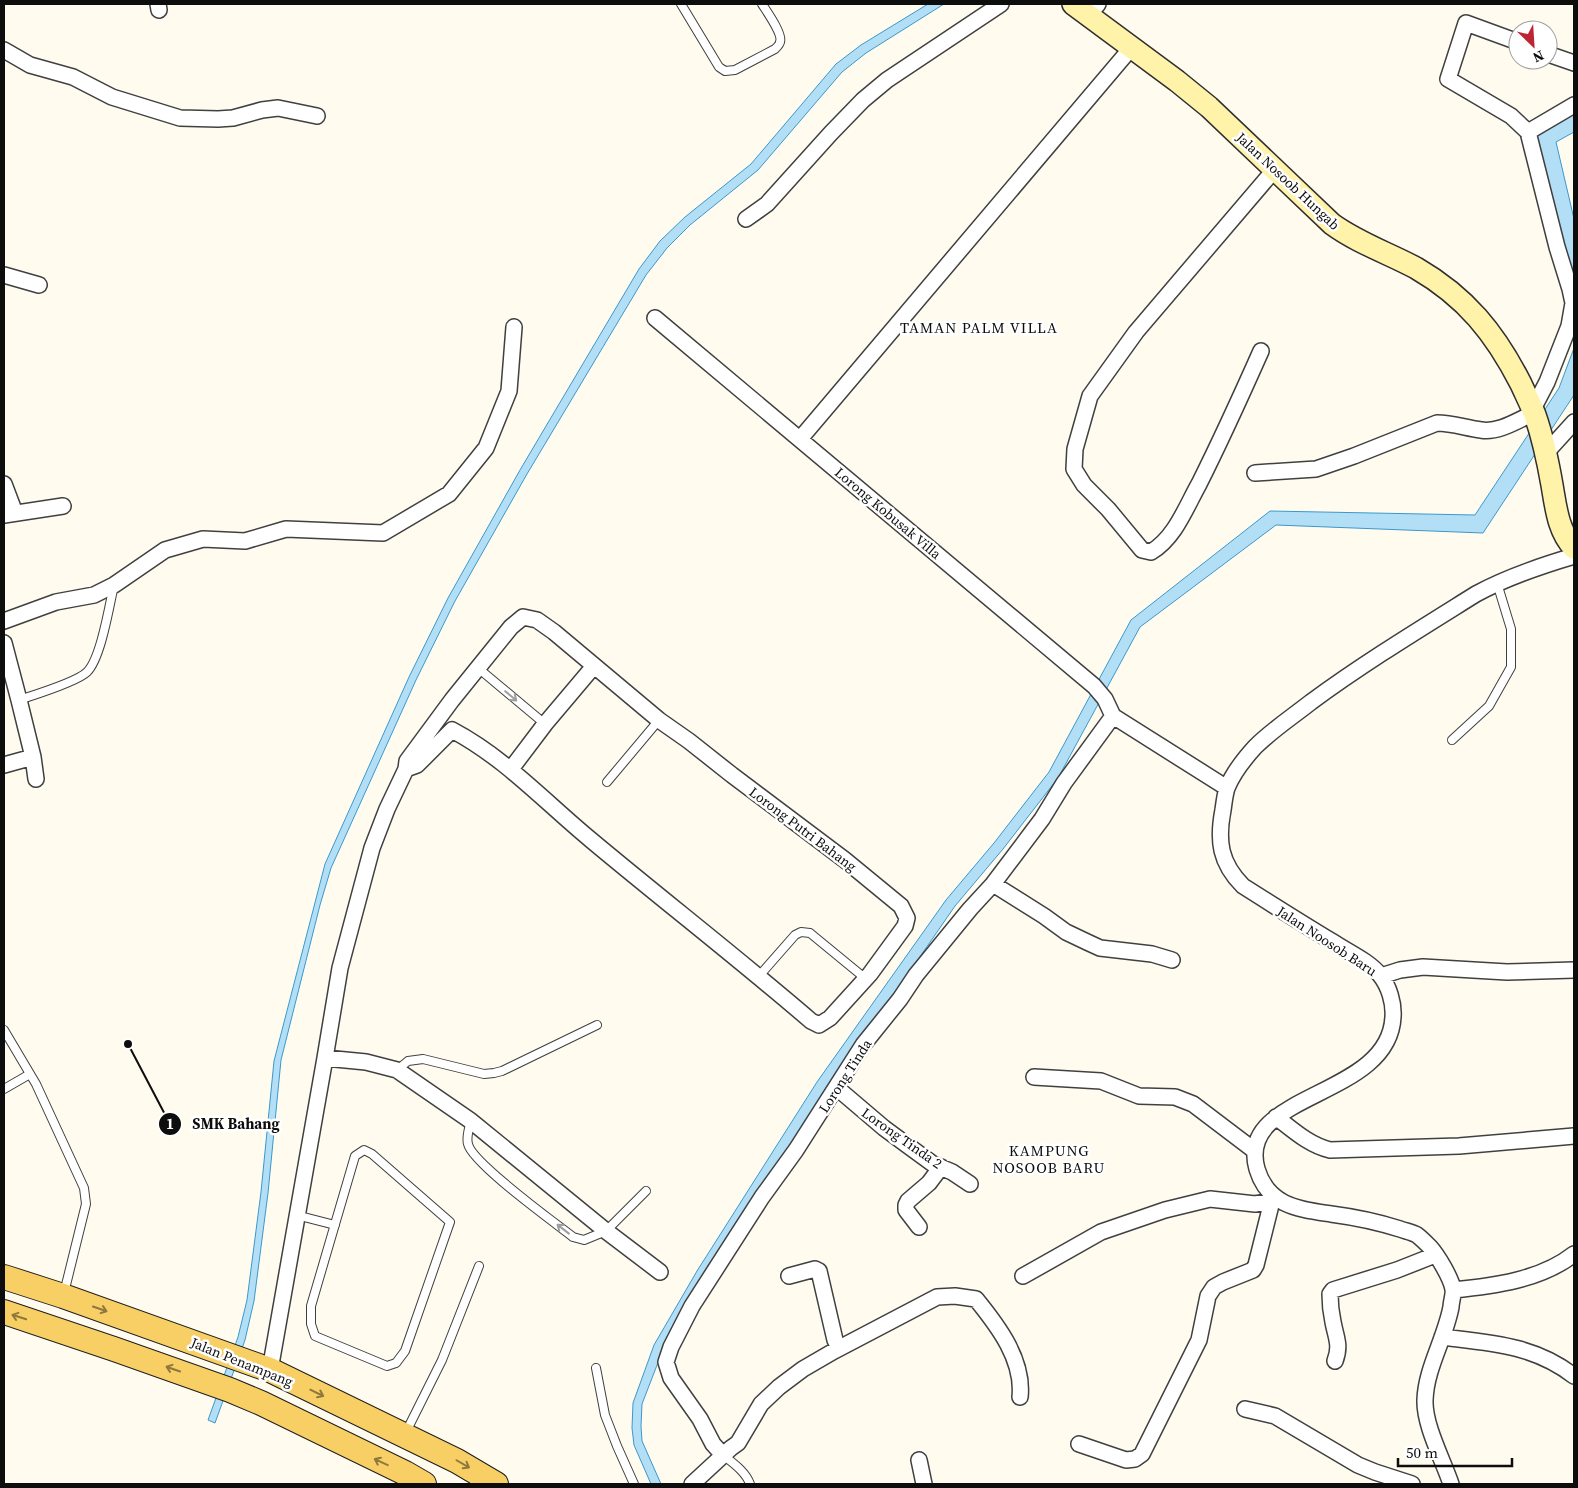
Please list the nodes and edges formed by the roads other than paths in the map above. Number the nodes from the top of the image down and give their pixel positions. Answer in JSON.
{"nodes":[{"id":1,"x":681,"y":4,"type":"edge"},
{"id":2,"x":762,"y":4,"type":"edge"},
{"id":3,"x":1002,"y":4,"type":"edge"},
{"id":4,"x":1086,"y":7,"type":"edge"},
{"id":5,"x":1508,"y":38,"type":"edge"},
{"id":6,"x":1132,"y":47,"type":"junction"},
{"id":7,"x":4,"y":50,"type":"edge"},
{"id":8,"x":1558,"y":57,"type":"edge"},
{"id":9,"x":1574,"y":63,"type":"edge"},
{"id":10,"x":1574,"y":105,"type":"edge"},
{"id":11,"x":317,"y":116,"type":"dead end"},
{"id":12,"x":1528,"y":132,"type":"junction"},
{"id":13,"x":1275,"y":169,"type":"junction"},
{"id":14,"x":746,"y":219,"type":"dead end"},
{"id":15,"x":4,"y":275,"type":"edge"},
{"id":16,"x":39,"y":285,"type":"dead end"},
{"id":17,"x":655,"y":318,"type":"dead end"},
{"id":18,"x":514,"y":328,"type":"dead end"},
{"id":19,"x":1261,"y":351,"type":"dead end"},
{"id":20,"x":1534,"y":413,"type":"junction"},
{"id":21,"x":1574,"y":422,"type":"edge"},
{"id":22,"x":800,"y":439,"type":"junction"},
{"id":23,"x":1544,"y":450,"type":"junction"},
{"id":24,"x":1255,"y":473,"type":"dead end"},
{"id":25,"x":4,"y":484,"type":"edge"},
{"id":26,"x":63,"y":506,"type":"dead end"},
{"id":27,"x":9,"y":514,"type":"edge"},
{"id":28,"x":1574,"y":548,"type":"edge"},
{"id":29,"x":1574,"y":556,"type":"edge"},
{"id":30,"x":1497,"y":583,"type":"junction"},
{"id":31,"x":114,"y":585,"type":"junction"},
{"id":32,"x":4,"y":621,"type":"edge"},
{"id":33,"x":4,"y":643,"type":"edge"},
{"id":34,"x":594,"y":666,"type":"junction"},
{"id":35,"x":478,"y":668,"type":"junction"},
{"id":36,"x":19,"y":700,"type":"junction"},
{"id":37,"x":1113,"y":716,"type":"junction"},
{"id":38,"x":437,"y":720,"type":"junction"},
{"id":39,"x":659,"y":720,"type":"junction"},
{"id":40,"x":545,"y":724,"type":"junction"},
{"id":41,"x":452,"y":730,"type":"junction"},
{"id":42,"x":1452,"y":740,"type":"dead end"},
{"id":43,"x":33,"y":757,"type":"junction"},
{"id":44,"x":4,"y":765,"type":"edge"},
{"id":45,"x":406,"y":769,"type":"junction"},
{"id":46,"x":511,"y":769,"type":"junction"},
{"id":47,"x":36,"y":780,"type":"dead end"},
{"id":48,"x":607,"y":782,"type":"dead end"},
{"id":49,"x":1227,"y":788,"type":"junction"},
{"id":50,"x":993,"y":884,"type":"junction"},
{"id":51,"x":1172,"y":960,"type":"dead end"},
{"id":52,"x":1574,"y":970,"type":"edge"},
{"id":53,"x":759,"y":976,"type":"junction"},
{"id":54,"x":1381,"y":976,"type":"junction"},
{"id":55,"x":866,"y":979,"type":"junction"},
{"id":56,"x":597,"y":1025,"type":"dead end"},
{"id":57,"x":4,"y":1030,"type":"edge"},
{"id":58,"x":325,"y":1058,"type":"junction"},
{"id":59,"x":397,"y":1070,"type":"junction"},
{"id":60,"x":30,"y":1074,"type":"junction"},
{"id":61,"x":1034,"y":1076,"type":"dead end"},
{"id":62,"x":836,"y":1088,"type":"junction"},
{"id":63,"x":4,"y":1089,"type":"edge"},
{"id":64,"x":1276,"y":1117,"type":"junction"},
{"id":65,"x":471,"y":1121,"type":"junction"},
{"id":66,"x":1574,"y":1136,"type":"edge"},
{"id":67,"x":1255,"y":1151,"type":"junction"},
{"id":68,"x":941,"y":1167,"type":"junction"},
{"id":69,"x":970,"y":1184,"type":"dead end"},
{"id":70,"x":646,"y":1191,"type":"dead end"},
{"id":71,"x":1275,"y":1201,"type":"junction"},
{"id":72,"x":296,"y":1215,"type":"junction"},
{"id":73,"x":334,"y":1225,"type":"junction"},
{"id":74,"x":919,"y":1227,"type":"dead end"},
{"id":75,"x":606,"y":1231,"type":"junction"},
{"id":76,"x":1435,"y":1255,"type":"junction"},
{"id":77,"x":1572,"y":1260,"type":"edge"},
{"id":78,"x":479,"y":1266,"type":"dead end"},
{"id":79,"x":660,"y":1272,"type":"dead end"},
{"id":80,"x":788,"y":1276,"type":"dead end"},
{"id":81,"x":1024,"y":1276,"type":"dead end"},
{"id":82,"x":4,"y":1277,"type":"edge"},
{"id":83,"x":1454,"y":1290,"type":"junction"},
{"id":84,"x":63,"y":1296,"type":"junction"},
{"id":85,"x":4,"y":1312,"type":"edge"},
{"id":86,"x":1442,"y":1337,"type":"junction"},
{"id":87,"x":839,"y":1348,"type":"junction"},
{"id":88,"x":1335,"y":1361,"type":"dead end"},
{"id":89,"x":596,"y":1368,"type":"dead end"},
{"id":90,"x":270,"y":1370,"type":"junction"},
{"id":91,"x":1574,"y":1376,"type":"edge"},
{"id":92,"x":1020,"y":1397,"type":"dead end"},
{"id":93,"x":1245,"y":1409,"type":"dead end"},
{"id":94,"x":404,"y":1435,"type":"junction"},
{"id":95,"x":1079,"y":1444,"type":"dead end"},
{"id":96,"x":723,"y":1455,"type":"junction"},
{"id":97,"x":919,"y":1460,"type":"dead end"},
{"id":98,"x":424,"y":1484,"type":"edge"},
{"id":99,"x":496,"y":1484,"type":"edge"},
{"id":100,"x":634,"y":1484,"type":"edge"},
{"id":101,"x":692,"y":1484,"type":"edge"},
{"id":102,"x":750,"y":1484,"type":"edge"},
{"id":103,"x":924,"y":1484,"type":"edge"},
{"id":104,"x":1412,"y":1484,"type":"edge"},
{"id":105,"x":1451,"y":1484,"type":"edge"}],
"edges":[{"from":1,"to":2,"type":"lane"},
{"from":3,"to":14,"type":"street"},
{"from":4,"to":6,"type":"main road","name":"Jalan Nosoob Hungab"},
{"from":5,"to":12,"type":"street"},
{"from":6,"to":13,"type":"main road","name":"Jalan Nosoob Hungab"},
{"from":6,"to":22,"type":"street"},
{"from":7,"to":11,"type":"street"},
{"from":8,"to":9,"type":"street"},
{"from":10,"to":12,"type":"street"},
{"from":12,"to":20,"type":"street"},
{"from":13,"to":19,"type":"street"},
{"from":13,"to":20,"type":"main road","name":"Jalan Nosoob Hungab"},
{"from":15,"to":16,"type":"street"},
{"from":17,"to":22,"type":"street","name":"Lorong Kobusak Villa"},
{"from":18,"to":31,"type":"street"},
{"from":20,"to":23,"type":"main road","name":"Jalan Nosoob Hungab"},
{"from":20,"to":24,"type":"street"},
{"from":21,"to":23,"type":"street"},
{"from":22,"to":37,"type":"street","name":"Lorong Kobusak Villa"},
{"from":23,"to":28,"type":"main road","name":"Jalan Nosoob Hungab"},
{"from":25,"to":27,"type":"street"},
{"from":26,"to":27,"type":"street"},
{"from":29,"to":30,"type":"street","name":"Jalan Noosob Baru"},
{"from":30,"to":42,"type":"lane"},
{"from":30,"to":49,"type":"street","name":"Jalan Noosob Baru"},
{"from":31,"to":32,"type":"street"},
{"from":31,"to":36,"type":"lane"},
{"from":33,"to":36,"type":"street"},
{"from":34,"to":35,"type":"street","name":"Lorong Putri Bahang"},
{"from":34,"to":39,"type":"street","name":"Lorong Putri Bahang"},
{"from":34,"to":40,"type":"street"},
{"from":35,"to":38,"type":"street","name":"Lorong Putri Bahang"},
{"from":35,"to":40,"type":"lane","one_way":true},
{"from":36,"to":43,"type":"street"},
{"from":37,"to":49,"type":"street"},
{"from":37,"to":50,"type":"street","name":"Lorong Tinda"},
{"from":38,"to":41,"type":"street","name":"Lorong Putri Bahang"},
{"from":38,"to":45,"type":"street","name":"Lorong Putri Bahang"},
{"from":39,"to":48,"type":"lane"},
{"from":39,"to":55,"type":"street","name":"Lorong Putri Bahang"},
{"from":40,"to":46,"type":"street"},
{"from":41,"to":45,"type":"street"},
{"from":41,"to":46,"type":"street","name":"Lorong Putri Bahang"},
{"from":43,"to":44,"type":"street"},
{"from":43,"to":47,"type":"street"},
{"from":45,"to":58,"type":"street","name":"Lorong Putri Bahang"},
{"from":46,"to":53,"type":"street","name":"Lorong Putri Bahang"},
{"from":49,"to":54,"type":"street","name":"Jalan Noosob Baru"},
{"from":50,"to":51,"type":"street"},
{"from":50,"to":62,"type":"street","name":"Lorong Tinda"},
{"from":52,"to":54,"type":"street"},
{"from":53,"to":55,"type":"lane"},
{"from":53,"to":55,"type":"street","name":"Lorong Putri Bahang"},
{"from":54,"to":64,"type":"street","name":"Jalan Noosob Baru"},
{"from":56,"to":59,"type":"lane"},
{"from":57,"to":60,"type":"lane"},
{"from":58,"to":59,"type":"street"},
{"from":58,"to":72,"type":"street","name":"Lorong Putri Bahang"},
{"from":59,"to":65,"type":"street"},
{"from":60,"to":63,"type":"lane"},
{"from":60,"to":84,"type":"lane"},
{"from":61,"to":67,"type":"street"},
{"from":62,"to":68,"type":"street","name":"Lorong Tinda 2"},
{"from":62,"to":96,"type":"street","name":"Lorong Tinda"},
{"from":64,"to":66,"type":"street"},
{"from":64,"to":67,"type":"street","name":"Jalan Noosob Baru"},
{"from":65,"to":75,"type":"street"},
{"from":75,"to":65,"type":"lane","one_way":true},
{"from":67,"to":71,"type":"street"},
{"from":68,"to":69,"type":"street","name":"Lorong Tinda 2"},
{"from":68,"to":74,"type":"street"},
{"from":70,"to":75,"type":"lane"},
{"from":71,"to":76,"type":"street"},
{"from":71,"to":81,"type":"street"},
{"from":71,"to":95,"type":"street"},
{"from":72,"to":73,"type":"lane"},
{"from":72,"to":90,"type":"street","name":"Lorong Putri Bahang"},
{"from":73,"to":73,"type":"lane"},
{"from":75,"to":79,"type":"street"},
{"from":76,"to":83,"type":"street"},
{"from":76,"to":88,"type":"street"},
{"from":77,"to":83,"type":"street"},
{"from":78,"to":94,"type":"lane"},
{"from":80,"to":87,"type":"street"},
{"from":82,"to":84,"type":"main road","name":"Jalan Penampang"},
{"from":83,"to":86,"type":"street"},
{"from":84,"to":90,"type":"main road","name":"Jalan Penampang","one_way":true},
{"from":98,"to":85,"type":"main road","one_way":true},
{"from":86,"to":91,"type":"street"},
{"from":86,"to":105,"type":"street"},
{"from":87,"to":92,"type":"street"},
{"from":87,"to":96,"type":"street"},
{"from":89,"to":100,"type":"lane"},
{"from":90,"to":94,"type":"main road","name":"Jalan Penampang","one_way":true},
{"from":93,"to":104,"type":"street"},
{"from":94,"to":99,"type":"main road","name":"Jalan Penampang","one_way":true},
{"from":96,"to":101,"type":"street"},
{"from":96,"to":102,"type":"lane"},
{"from":97,"to":103,"type":"street"}]}
